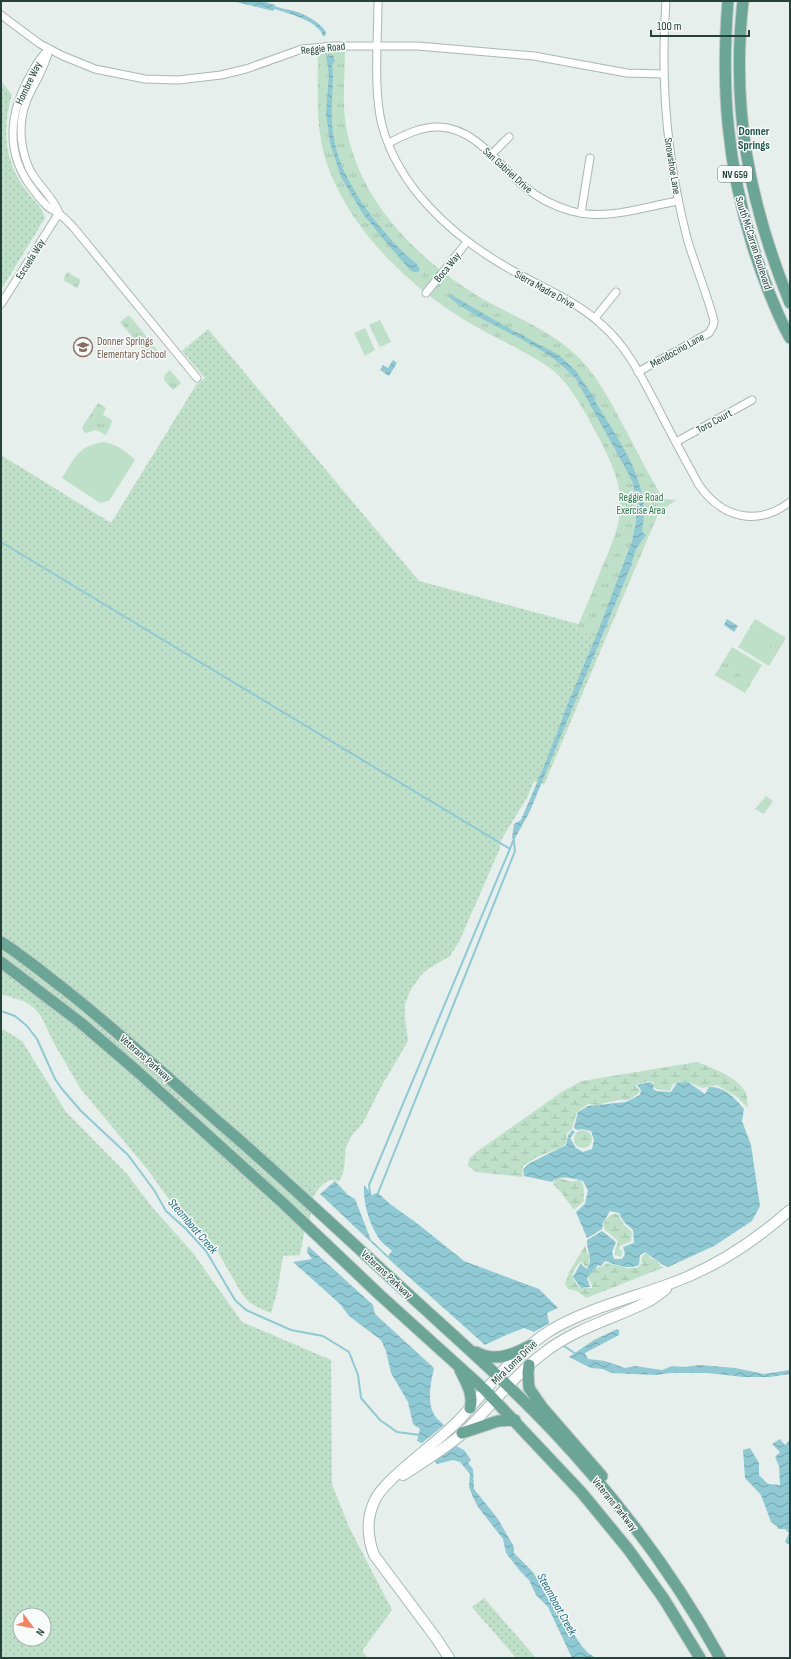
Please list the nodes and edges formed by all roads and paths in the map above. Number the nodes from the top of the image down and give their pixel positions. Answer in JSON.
{"nodes":[{"id":1,"x":378,"y":1,"type":"edge"},
{"id":2,"x":666,"y":1,"type":"edge"},
{"id":3,"x":728,"y":1,"type":"edge"},
{"id":4,"x":743,"y":1,"type":"edge"},
{"id":5,"x":1,"y":15,"type":"edge"},
{"id":6,"x":378,"y":46,"type":"junction"},
{"id":7,"x":49,"y":49,"type":"junction"},
{"id":8,"x":663,"y":74,"type":"junction"},
{"id":9,"x":509,"y":137,"type":"dead end"},
{"id":10,"x":389,"y":143,"type":"junction"},
{"id":11,"x":491,"y":155,"type":"junction"},
{"id":12,"x":590,"y":158,"type":"dead end"},
{"id":13,"x":678,"y":201,"type":"junction"},
{"id":14,"x":59,"y":213,"type":"junction"},
{"id":15,"x":581,"y":213,"type":"junction"},
{"id":16,"x":467,"y":242,"type":"junction"},
{"id":17,"x":616,"y":292,"type":"dead end"},
{"id":18,"x":426,"y":293,"type":"dead end"},
{"id":19,"x":790,"y":303,"type":"edge"},
{"id":20,"x":1,"y":304,"type":"edge"},
{"id":21,"x":595,"y":318,"type":"junction"},
{"id":22,"x":714,"y":326,"type":"joint"},
{"id":23,"x":790,"y":338,"type":"edge"},
{"id":24,"x":638,"y":372,"type":"junction"},
{"id":25,"x":197,"y":378,"type":"dead end"},
{"id":26,"x":752,"y":400,"type":"dead end"},
{"id":27,"x":676,"y":442,"type":"junction"},
{"id":28,"x":790,"y":502,"type":"edge"},
{"id":29,"x":1,"y":942,"type":"edge"},
{"id":30,"x":1,"y":962,"type":"edge"},
{"id":31,"x":790,"y":1210,"type":"edge"},
{"id":32,"x":674,"y":1283,"type":"junction"},
{"id":33,"x":531,"y":1344,"type":"junction"},
{"id":34,"x":469,"y":1348,"type":"junction"},
{"id":35,"x":457,"y":1364,"type":"junction"},
{"id":36,"x":529,"y":1365,"type":"junction"},
{"id":37,"x":498,"y":1377,"type":"junction"},
{"id":38,"x":508,"y":1387,"type":"junction"},
{"id":39,"x":486,"y":1390,"type":"junction"},
{"id":40,"x":495,"y":1400,"type":"junction"},
{"id":41,"x":470,"y":1408,"type":"junction"},
{"id":42,"x":515,"y":1420,"type":"junction"},
{"id":43,"x":458,"y":1436,"type":"junction"},
{"id":44,"x":429,"y":1452,"type":"junction"},
{"id":45,"x":642,"y":1538,"type":"junction"},
{"id":46,"x":449,"y":1658,"type":"edge"},
{"id":47,"x":700,"y":1658,"type":"edge"},
{"id":48,"x":720,"y":1658,"type":"edge"}],
"edges":[{"from":1,"to":6,"type":"street","name":"Sierra Madre Drive"},
{"from":2,"to":8,"type":"street","name":"Snowshoe Lane"},
{"from":3,"to":23,"type":"main road","name":"South McCarran Boulevard","number":"NV 659"},
{"from":4,"to":19,"type":"main road","name":"South McCarran Boulevard","number":"NV 659"},
{"from":5,"to":7,"type":"street","name":"Reggie Road"},
{"from":6,"to":7,"type":"street","name":"Reggie Road"},
{"from":6,"to":8,"type":"street","name":"Reggie Road"},
{"from":6,"to":10,"type":"street","name":"Sierra Madre Drive"},
{"from":7,"to":14,"type":"street","name":"Hombre Way"},
{"from":8,"to":13,"type":"street","name":"Snowshoe Lane"},
{"from":9,"to":11,"type":"street"},
{"from":10,"to":11,"type":"street","name":"San Gabriel Drive"},
{"from":10,"to":16,"type":"street","name":"Sierra Madre Drive"},
{"from":11,"to":15,"type":"street","name":"San Gabriel Drive"},
{"from":12,"to":15,"type":"street"},
{"from":13,"to":15,"type":"street","name":"San Gabriel Drive"},
{"from":13,"to":22,"type":"street","name":"Snowshoe Lane"},
{"from":14,"to":20,"type":"street","name":"Escuela Way"},
{"from":14,"to":25,"type":"street","name":"Hombre Way"},
{"from":16,"to":18,"type":"street","name":"Boca Way"},
{"from":16,"to":21,"type":"street","name":"Sierra Madre Drive"},
{"from":17,"to":21,"type":"street"},
{"from":21,"to":24,"type":"street","name":"Sierra Madre Drive"},
{"from":22,"to":24,"type":"street","name":"Mendocino Lane"},
{"from":24,"to":27,"type":"street","name":"Sierra Madre Drive"},
{"from":26,"to":27,"type":"street","name":"Toro Court"},
{"from":27,"to":28,"type":"street","name":"Sierra Madre Drive"},
{"from":29,"to":34,"type":"main road","name":"Veterans Parkway"},
{"from":30,"to":35,"type":"main road","name":"Veterans Parkway"},
{"from":31,"to":32,"type":"main road","name":"Mira Loma Drive"},
{"from":32,"to":33,"type":"main road","name":"Mira Loma Drive"},
{"from":32,"to":36,"type":"main road","name":"Mira Loma Drive"},
{"from":33,"to":34,"type":"main road"},
{"from":33,"to":37,"type":"main road","name":"Mira Loma Drive"},
{"from":34,"to":37,"type":"main road","name":"Veterans Parkway"},
{"from":35,"to":39,"type":"main road","name":"Veterans Parkway"},
{"from":35,"to":41,"type":"main road"},
{"from":36,"to":38,"type":"main road","name":"Mira Loma Drive"},
{"from":36,"to":45,"type":"main road"},
{"from":37,"to":38,"type":"main road","name":"Veterans Parkway"},
{"from":37,"to":39,"type":"main road","name":"Mira Loma Drive"},
{"from":38,"to":40,"type":"main road","name":"Mira Loma Drive"},
{"from":38,"to":45,"type":"main road","name":"Veterans Parkway"},
{"from":39,"to":40,"type":"main road","name":"Veterans Parkway"},
{"from":39,"to":41,"type":"main road","name":"Mira Loma Drive"},
{"from":40,"to":42,"type":"main road","name":"Veterans Parkway"},
{"from":40,"to":43,"type":"main road","name":"Mira Loma Drive"},
{"from":41,"to":44,"type":"main road","name":"Mira Loma Drive"},
{"from":42,"to":43,"type":"main road"},
{"from":42,"to":47,"type":"main road","name":"Veterans Parkway"},
{"from":43,"to":44,"type":"main road","name":"Mira Loma Drive"},
{"from":44,"to":46,"type":"main road","name":"Mira Loma Drive"},
{"from":45,"to":48,"type":"main road","name":"Veterans Parkway"}]}
